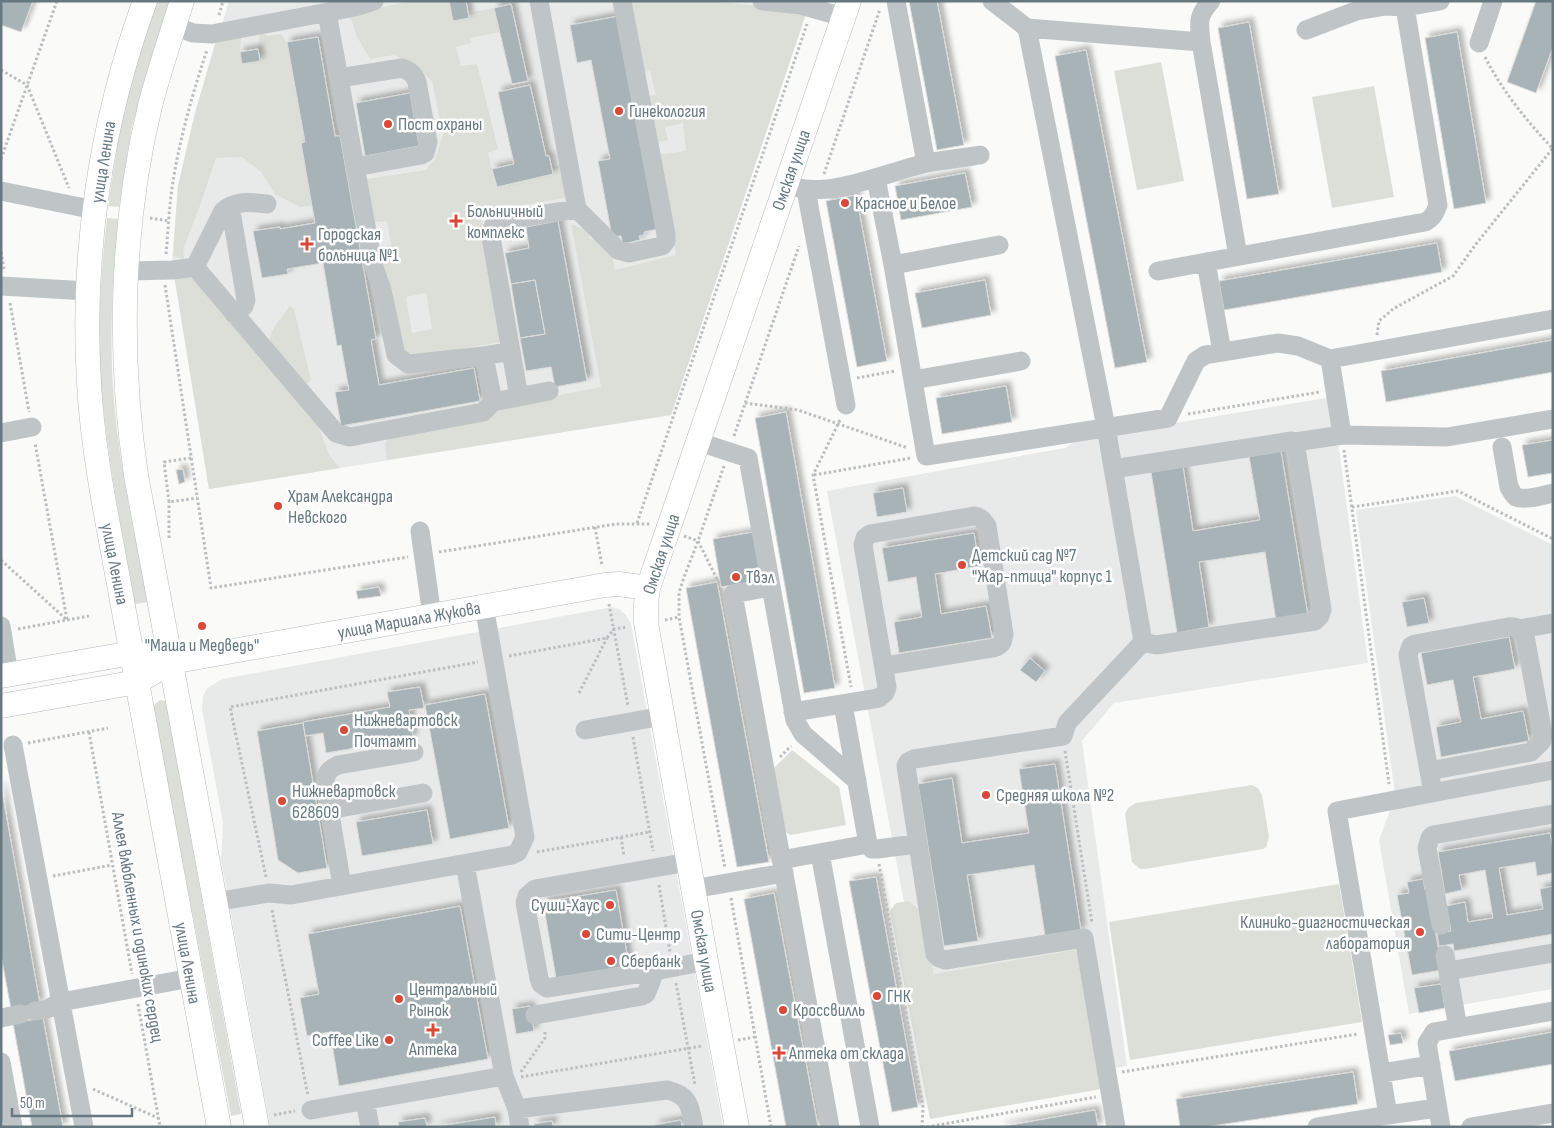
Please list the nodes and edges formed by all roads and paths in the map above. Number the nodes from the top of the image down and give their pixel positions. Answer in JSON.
{"nodes":[{"id":1,"x":57,"y":1,"type":"edge"},
{"id":2,"x":145,"y":1,"type":"edge"},
{"id":3,"x":182,"y":1,"type":"edge"},
{"id":4,"x":224,"y":1,"type":"edge"},
{"id":5,"x":374,"y":1,"type":"edge"},
{"id":6,"x":539,"y":1,"type":"edge"},
{"id":7,"x":622,"y":1,"type":"edge"},
{"id":8,"x":762,"y":1,"type":"edge"},
{"id":9,"x":896,"y":1,"type":"edge"},
{"id":10,"x":992,"y":1,"type":"edge"},
{"id":11,"x":1211,"y":1,"type":"edge"},
{"id":12,"x":1440,"y":1,"type":"edge"},
{"id":13,"x":1494,"y":1,"type":"edge"},
{"id":14,"x":813,"y":7,"type":"junction"},
{"id":15,"x":1405,"y":7,"type":"junction"},
{"id":16,"x":846,"y":9,"type":"edge"},
{"id":17,"x":327,"y":13,"type":"junction"},
{"id":18,"x":174,"y":26,"type":"junction"},
{"id":19,"x":1026,"y":28,"type":"junction"},
{"id":20,"x":1306,"y":30,"type":"dead end"},
{"id":21,"x":212,"y":34,"type":"junction"},
{"id":22,"x":1201,"y":42,"type":"junction"},
{"id":23,"x":1479,"y":42,"type":"joint"},
{"id":24,"x":1,"y":70,"type":"edge"},
{"id":25,"x":339,"y":78,"type":"junction"},
{"id":26,"x":27,"y":85,"type":"junction"},
{"id":27,"x":1552,"y":148,"type":"edge"},
{"id":28,"x":980,"y":155,"type":"dead end"},
{"id":29,"x":1,"y":159,"type":"edge"},
{"id":30,"x":926,"y":164,"type":"junction"},
{"id":31,"x":354,"y":167,"type":"junction"},
{"id":32,"x":876,"y":178,"type":"junction"},
{"id":33,"x":797,"y":187,"type":"junction"},
{"id":34,"x":1,"y":191,"type":"edge"},
{"id":35,"x":266,"y":204,"type":"dead end"},
{"id":36,"x":86,"y":208,"type":"junction"},
{"id":37,"x":577,"y":209,"type":"junction"},
{"id":38,"x":223,"y":211,"type":"junction"},
{"id":39,"x":999,"y":245,"type":"dead end"},
{"id":40,"x":1238,"y":256,"type":"junction"},
{"id":41,"x":1206,"y":262,"type":"junction"},
{"id":42,"x":893,"y":265,"type":"junction"},
{"id":43,"x":195,"y":267,"type":"junction"},
{"id":44,"x":165,"y":270,"type":"junction"},
{"id":45,"x":126,"y":271,"type":"junction"},
{"id":46,"x":1158,"y":271,"type":"dead end"},
{"id":47,"x":4,"y":286,"type":"edge"},
{"id":48,"x":88,"y":291,"type":"junction"},
{"id":49,"x":234,"y":314,"type":"junction"},
{"id":50,"x":1553,"y":319,"type":"edge"},
{"id":51,"x":511,"y":351,"type":"junction"},
{"id":52,"x":1376,"y":351,"type":"junction"},
{"id":53,"x":1222,"y":352,"type":"junction"},
{"id":54,"x":484,"y":356,"type":"junction"},
{"id":55,"x":1330,"y":359,"type":"junction"},
{"id":56,"x":1021,"y":361,"type":"dead end"},
{"id":57,"x":912,"y":374,"type":"junction"},
{"id":58,"x":841,"y":381,"type":"junction"},
{"id":59,"x":1335,"y":389,"type":"junction"},
{"id":60,"x":549,"y":391,"type":"dead end"},
{"id":61,"x":519,"y":397,"type":"junction"},
{"id":62,"x":492,"y":402,"type":"junction"},
{"id":63,"x":745,"y":403,"type":"dead end"},
{"id":64,"x":846,"y":406,"type":"joint"},
{"id":65,"x":1168,"y":418,"type":"junction"},
{"id":66,"x":1553,"y":420,"type":"edge"},
{"id":67,"x":839,"y":423,"type":"junction"},
{"id":68,"x":32,"y":427,"type":"junction"},
{"id":69,"x":1106,"y":427,"type":"junction"},
{"id":70,"x":1,"y":433,"type":"edge"},
{"id":71,"x":1342,"y":435,"type":"junction"},
{"id":72,"x":699,"y":442,"type":"junction"},
{"id":73,"x":1295,"y":442,"type":"junction"},
{"id":74,"x":1502,"y":447,"type":"dead end"},
{"id":75,"x":926,"y":456,"type":"junction"},
{"id":76,"x":191,"y":458,"type":"junction"},
{"id":77,"x":1114,"y":469,"type":"junction"},
{"id":78,"x":813,"y":475,"type":"junction"},
{"id":79,"x":1553,"y":493,"type":"edge"},
{"id":80,"x":197,"y":498,"type":"junction"},
{"id":81,"x":1352,"y":507,"type":"junction"},
{"id":82,"x":637,"y":523,"type":"junction"},
{"id":83,"x":668,"y":530,"type":"junction"},
{"id":84,"x":420,"y":531,"type":"dead end"},
{"id":85,"x":1553,"y":538,"type":"edge"},
{"id":86,"x":423,"y":554,"type":"junction"},
{"id":87,"x":1,"y":560,"type":"edge"},
{"id":88,"x":770,"y":587,"type":"junction"},
{"id":89,"x":648,"y":588,"type":"junction"},
{"id":90,"x":733,"y":594,"type":"junction"},
{"id":91,"x":484,"y":606,"type":"junction"},
{"id":92,"x":89,"y":616,"type":"dead end"},
{"id":93,"x":432,"y":616,"type":"junction"},
{"id":94,"x":679,"y":618,"type":"dead end"},
{"id":95,"x":67,"y":620,"type":"junction"},
{"id":96,"x":646,"y":623,"type":"junction"},
{"id":97,"x":1553,"y":623,"type":"edge"},
{"id":98,"x":1520,"y":629,"type":"junction"},
{"id":99,"x":2,"y":630,"type":"edge"},
{"id":100,"x":607,"y":638,"type":"junction"},
{"id":101,"x":1143,"y":642,"type":"junction"},
{"id":102,"x":132,"y":653,"type":"junction"},
{"id":103,"x":494,"y":659,"type":"junction"},
{"id":104,"x":171,"y":662,"type":"junction"},
{"id":105,"x":884,"y":666,"type":"junction"},
{"id":106,"x":5,"y":676,"type":"edge"},
{"id":107,"x":137,"y":682,"type":"junction"},
{"id":108,"x":579,"y":693,"type":"dead end"},
{"id":109,"x":848,"y":703,"type":"junction"},
{"id":110,"x":1,"y":706,"type":"edge"},
{"id":111,"x":793,"y":712,"type":"junction"},
{"id":112,"x":663,"y":716,"type":"junction"},
{"id":113,"x":108,"y":728,"type":"dead end"},
{"id":114,"x":586,"y":730,"type":"dead end"},
{"id":115,"x":89,"y":732,"type":"junction"},
{"id":116,"x":803,"y":734,"type":"junction"},
{"id":117,"x":1063,"y":736,"type":"junction"},
{"id":118,"x":13,"y":745,"type":"joint"},
{"id":119,"x":414,"y":752,"type":"dead end"},
{"id":120,"x":1553,"y":770,"type":"edge"},
{"id":121,"x":1429,"y":771,"type":"junction"},
{"id":122,"x":765,"y":772,"type":"junction"},
{"id":123,"x":857,"y":781,"type":"junction"},
{"id":124,"x":423,"y":793,"type":"dead end"},
{"id":125,"x":1433,"y":793,"type":"junction"},
{"id":126,"x":1392,"y":800,"type":"junction"},
{"id":127,"x":330,"y":810,"type":"junction"},
{"id":128,"x":1553,"y":814,"type":"edge"},
{"id":129,"x":650,"y":832,"type":"dead end"},
{"id":130,"x":917,"y":844,"type":"junction"},
{"id":131,"x":873,"y":847,"type":"junction"},
{"id":132,"x":529,"y":853,"type":"dead end"},
{"id":133,"x":820,"y":853,"type":"junction"},
{"id":134,"x":688,"y":862,"type":"junction"},
{"id":135,"x":465,"y":864,"type":"junction"},
{"id":136,"x":112,"y":865,"type":"junction"},
{"id":137,"x":782,"y":867,"type":"junction"},
{"id":138,"x":38,"y":878,"type":"junction"},
{"id":139,"x":342,"y":886,"type":"junction"},
{"id":140,"x":693,"y":889,"type":"junction"},
{"id":141,"x":269,"y":893,"type":"junction"},
{"id":142,"x":215,"y":902,"type":"junction"},
{"id":143,"x":1441,"y":925,"type":"dead end"},
{"id":144,"x":1084,"y":938,"type":"junction"},
{"id":145,"x":1553,"y":953,"type":"edge"},
{"id":146,"x":706,"y":961,"type":"junction"},
{"id":147,"x":655,"y":971,"type":"junction"},
{"id":148,"x":191,"y":978,"type":"junction"},
{"id":149,"x":135,"y":988,"type":"junction"},
{"id":150,"x":61,"y":1002,"type":"junction"},
{"id":151,"x":1553,"y":1012,"type":"edge"},
{"id":152,"x":541,"y":1014,"type":"joint"},
{"id":153,"x":1,"y":1018,"type":"edge"},
{"id":154,"x":1458,"y":1028,"type":"junction"},
{"id":155,"x":1373,"y":1032,"type":"junction"},
{"id":156,"x":755,"y":1037,"type":"dead end"},
{"id":157,"x":738,"y":1040,"type":"dead end"},
{"id":158,"x":708,"y":1045,"type":"dead end"},
{"id":159,"x":1,"y":1062,"type":"edge"},
{"id":160,"x":1431,"y":1065,"type":"junction"},
{"id":161,"x":1382,"y":1073,"type":"junction"},
{"id":162,"x":1107,"y":1075,"type":"junction"},
{"id":163,"x":504,"y":1076,"type":"junction"},
{"id":164,"x":76,"y":1081,"type":"junction"},
{"id":165,"x":1110,"y":1095,"type":"junction"},
{"id":166,"x":365,"y":1101,"type":"junction"},
{"id":167,"x":5,"y":1106,"type":"edge"},
{"id":168,"x":1437,"y":1108,"type":"junction"},
{"id":169,"x":311,"y":1110,"type":"joint"},
{"id":170,"x":1553,"y":1114,"type":"edge"},
{"id":171,"x":1388,"y":1116,"type":"junction"},
{"id":172,"x":158,"y":1118,"type":"junction"},
{"id":173,"x":519,"y":1118,"type":"edge"},
{"id":174,"x":13,"y":1127,"type":"edge"},
{"id":175,"x":84,"y":1127,"type":"edge"},
{"id":176,"x":160,"y":1127,"type":"edge"},
{"id":177,"x":219,"y":1127,"type":"edge"},
{"id":178,"x":257,"y":1127,"type":"edge"},
{"id":179,"x":370,"y":1127,"type":"edge"},
{"id":180,"x":694,"y":1127,"type":"edge"},
{"id":181,"x":737,"y":1127,"type":"edge"},
{"id":182,"x":830,"y":1127,"type":"edge"},
{"id":183,"x":870,"y":1127,"type":"edge"},
{"id":184,"x":922,"y":1127,"type":"edge"},
{"id":185,"x":927,"y":1127,"type":"edge"},
{"id":186,"x":1116,"y":1127,"type":"edge"},
{"id":187,"x":1317,"y":1127,"type":"edge"},
{"id":188,"x":1440,"y":1127,"type":"edge"},
{"id":189,"x":1471,"y":1127,"type":"edge"}],
"edges":[{"from":1,"to":26,"type":"path"},
{"from":2,"to":36,"type":"main road","name":"улица Ленина"},
{"from":3,"to":18,"type":"main road","name":"улица Ленина"},
{"from":4,"to":21,"type":"path"},
{"from":5,"to":17,"type":"street"},
{"from":6,"to":37,"type":"street"},
{"from":7,"to":37,"type":"street"},
{"from":8,"to":14,"type":"street"},
{"from":9,"to":30,"type":"street"},
{"from":10,"to":19,"type":"street"},
{"from":11,"to":22,"type":"street"},
{"from":12,"to":15,"type":"street"},
{"from":13,"to":23,"type":"street"},
{"from":14,"to":16,"type":"street"},
{"from":14,"to":82,"type":"path"},
{"from":15,"to":20,"type":"street"},
{"from":15,"to":40,"type":"street"},
{"from":16,"to":33,"type":"main road","name":"Омская улица"},
{"from":17,"to":21,"type":"street"},
{"from":17,"to":25,"type":"street"},
{"from":18,"to":21,"type":"street"},
{"from":18,"to":45,"type":"main road","name":"улица Ленина"},
{"from":19,"to":22,"type":"street"},
{"from":19,"to":69,"type":"street"},
{"from":21,"to":44,"type":"path"},
{"from":22,"to":40,"type":"street"},
{"from":23,"to":27,"type":"path"},
{"from":24,"to":26,"type":"path"},
{"from":25,"to":31,"type":"street"},
{"from":25,"to":31,"type":"street"},
{"from":26,"to":29,"type":"path"},
{"from":26,"to":36,"type":"path"},
{"from":27,"to":52,"type":"path"},
{"from":28,"to":30,"type":"street"},
{"from":30,"to":32,"type":"street"},
{"from":31,"to":54,"type":"street"},
{"from":32,"to":33,"type":"street"},
{"from":32,"to":42,"type":"street"},
{"from":33,"to":58,"type":"street"},
{"from":33,"to":72,"type":"main road","name":"Омская улица"},
{"from":34,"to":36,"type":"street"},
{"from":35,"to":38,"type":"street"},
{"from":36,"to":48,"type":"main road","name":"улица Ленина"},
{"from":37,"to":51,"type":"street"},
{"from":38,"to":43,"type":"street"},
{"from":38,"to":49,"type":"street"},
{"from":39,"to":42,"type":"street"},
{"from":40,"to":41,"type":"street"},
{"from":41,"to":46,"type":"street"},
{"from":41,"to":53,"type":"street"},
{"from":42,"to":57,"type":"street"},
{"from":43,"to":44,"type":"street"},
{"from":43,"to":49,"type":"street"},
{"from":44,"to":45,"type":"street"},
{"from":44,"to":76,"type":"path"},
{"from":45,"to":104,"type":"main road","name":"улица Ленина"},
{"from":47,"to":48,"type":"street"},
{"from":47,"to":68,"type":"path"},
{"from":48,"to":102,"type":"main road","name":"улица Ленина"},
{"from":49,"to":62,"type":"street"},
{"from":50,"to":52,"type":"street"},
{"from":51,"to":54,"type":"street"},
{"from":51,"to":61,"type":"street"},
{"from":52,"to":55,"type":"street"},
{"from":53,"to":55,"type":"street"},
{"from":53,"to":65,"type":"street"},
{"from":54,"to":62,"type":"street"},
{"from":55,"to":59,"type":"street"},
{"from":56,"to":57,"type":"street"},
{"from":57,"to":58,"type":"path"},
{"from":57,"to":75,"type":"street"},
{"from":58,"to":64,"type":"street"},
{"from":59,"to":65,"type":"path"},
{"from":59,"to":71,"type":"street"},
{"from":60,"to":61,"type":"street"},
{"from":61,"to":62,"type":"street"},
{"from":63,"to":67,"type":"path"},
{"from":64,"to":67,"type":"path"},
{"from":65,"to":69,"type":"street"},
{"from":66,"to":71,"type":"street"},
{"from":67,"to":75,"type":"path"},
{"from":67,"to":78,"type":"path"},
{"from":68,"to":70,"type":"street"},
{"from":68,"to":95,"type":"path"},
{"from":69,"to":75,"type":"street"},
{"from":69,"to":77,"type":"street"},
{"from":71,"to":73,"type":"street"},
{"from":71,"to":81,"type":"path"},
{"from":72,"to":83,"type":"main road","name":"Омская улица"},
{"from":72,"to":88,"type":"street"},
{"from":73,"to":77,"type":"street"},
{"from":73,"to":101,"type":"street"},
{"from":74,"to":79,"type":"street"},
{"from":75,"to":78,"type":"path"},
{"from":76,"to":80,"type":"path"},
{"from":76,"to":80,"type":"path"},
{"from":77,"to":101,"type":"street"},
{"from":78,"to":109,"type":"path"},
{"from":80,"to":86,"type":"path"},
{"from":81,"to":85,"type":"path"},
{"from":81,"to":126,"type":"path"},
{"from":82,"to":83,"type":"path"},
{"from":82,"to":86,"type":"path"},
{"from":83,"to":89,"type":"main road","name":"Омская улица"},
{"from":83,"to":90,"type":"path"},
{"from":84,"to":86,"type":"street"},
{"from":86,"to":93,"type":"street"},
{"from":87,"to":95,"type":"path"},
{"from":88,"to":90,"type":"street"},
{"from":88,"to":111,"type":"street"},
{"from":89,"to":91,"type":"main road","name":"улица Маршала Жукова"},
{"from":89,"to":96,"type":"main road","name":"Омская улица"},
{"from":90,"to":122,"type":"street"},
{"from":91,"to":93,"type":"main road","name":"улица Маршала Жукова"},
{"from":91,"to":103,"type":"street"},
{"from":92,"to":95,"type":"path"},
{"from":93,"to":104,"type":"main road","name":"улица Маршала Жукова"},
{"from":94,"to":96,"type":"path"},
{"from":95,"to":99,"type":"path"},
{"from":96,"to":100,"type":"path"},
{"from":96,"to":112,"type":"main road","name":"Омская улица"},
{"from":97,"to":98,"type":"street"},
{"from":98,"to":121,"type":"street"},
{"from":98,"to":121,"type":"street"},
{"from":99,"to":106,"type":"street"},
{"from":100,"to":103,"type":"path"},
{"from":100,"to":108,"type":"path"},
{"from":101,"to":117,"type":"street"},
{"from":102,"to":104,"type":"main road"},
{"from":102,"to":106,"type":"main road"},
{"from":102,"to":107,"type":"main road","name":"улица Ленина"},
{"from":103,"to":135,"type":"street"},
{"from":103,"to":141,"type":"path"},
{"from":104,"to":107,"type":"main road"},
{"from":104,"to":142,"type":"main road","name":"улица Ленина"},
{"from":105,"to":105,"type":"street"},
{"from":105,"to":109,"type":"street"},
{"from":107,"to":110,"type":"main road"},
{"from":107,"to":148,"type":"main road","name":"улица Ленина"},
{"from":109,"to":111,"type":"street"},
{"from":109,"to":123,"type":"street"},
{"from":111,"to":116,"type":"street"},
{"from":112,"to":114,"type":"street"},
{"from":112,"to":134,"type":"main road","name":"Омская улица"},
{"from":113,"to":115,"type":"path"},
{"from":115,"to":118,"type":"path"},
{"from":115,"to":136,"type":"path","name":"Аллея влюбленных и одиноких сердец"},
{"from":116,"to":122,"type":"path"},
{"from":116,"to":123,"type":"street"},
{"from":117,"to":130,"type":"street"},
{"from":117,"to":144,"type":"path"},
{"from":118,"to":138,"type":"street"},
{"from":119,"to":127,"type":"street"},
{"from":120,"to":125,"type":"street"},
{"from":121,"to":125,"type":"street"},
{"from":122,"to":137,"type":"street"},
{"from":123,"to":131,"type":"street"},
{"from":124,"to":127,"type":"street"},
{"from":125,"to":126,"type":"street"},
{"from":126,"to":155,"type":"street"},
{"from":127,"to":139,"type":"street"},
{"from":128,"to":143,"type":"street"},
{"from":129,"to":132,"type":"path"},
{"from":130,"to":131,"type":"street"},
{"from":130,"to":144,"type":"street"},
{"from":131,"to":133,"type":"street"},
{"from":131,"to":184,"type":"path"},
{"from":133,"to":137,"type":"street"},
{"from":133,"to":183,"type":"street"},
{"from":134,"to":140,"type":"main road","name":"Омская улица"},
{"from":134,"to":147,"type":"street"},
{"from":135,"to":139,"type":"street"},
{"from":135,"to":163,"type":"street"},
{"from":136,"to":138,"type":"path"},
{"from":136,"to":149,"type":"path","name":"Аллея влюбленных и одиноких сердец"},
{"from":137,"to":140,"type":"street"},
{"from":137,"to":182,"type":"street"},
{"from":138,"to":150,"type":"street"},
{"from":139,"to":141,"type":"street"},
{"from":140,"to":146,"type":"main road","name":"Омская улица"},
{"from":141,"to":142,"type":"street"},
{"from":141,"to":169,"type":"path"},
{"from":142,"to":178,"type":"main road","name":"улица Ленина"},
{"from":144,"to":162,"type":"street"},
{"from":145,"to":154,"type":"street"},
{"from":146,"to":147,"type":"street"},
{"from":146,"to":181,"type":"main road","name":"Омская улица"},
{"from":147,"to":152,"type":"street"},
{"from":148,"to":149,"type":"street"},
{"from":148,"to":177,"type":"main road","name":"улица Ленина"},
{"from":149,"to":150,"type":"street"},
{"from":149,"to":172,"type":"path","name":"Аллея влюбленных и одиноких сердец"},
{"from":150,"to":153,"type":"street"},
{"from":150,"to":164,"type":"street"},
{"from":151,"to":154,"type":"street"},
{"from":152,"to":158,"type":"path"},
{"from":154,"to":160,"type":"street"},
{"from":155,"to":161,"type":"street"},
{"from":155,"to":162,"type":"path"},
{"from":156,"to":157,"type":"path"},
{"from":159,"to":167,"type":"street"},
{"from":160,"to":161,"type":"street"},
{"from":160,"to":168,"type":"street"},
{"from":161,"to":171,"type":"street"},
{"from":162,"to":165,"type":"street"},
{"from":163,"to":166,"type":"street"},
{"from":163,"to":173,"type":"street"},
{"from":164,"to":172,"type":"path"},
{"from":164,"to":175,"type":"street"},
{"from":165,"to":185,"type":"path"},
{"from":165,"to":186,"type":"street"},
{"from":166,"to":169,"type":"street"},
{"from":166,"to":179,"type":"street"},
{"from":167,"to":174,"type":"street"},
{"from":168,"to":171,"type":"street"},
{"from":168,"to":188,"type":"street"},
{"from":170,"to":189,"type":"street"},
{"from":171,"to":187,"type":"street"},
{"from":172,"to":176,"type":"path","name":"Аллея влюбленных и одиноких сердец"},
{"from":173,"to":180,"type":"street"}]}
